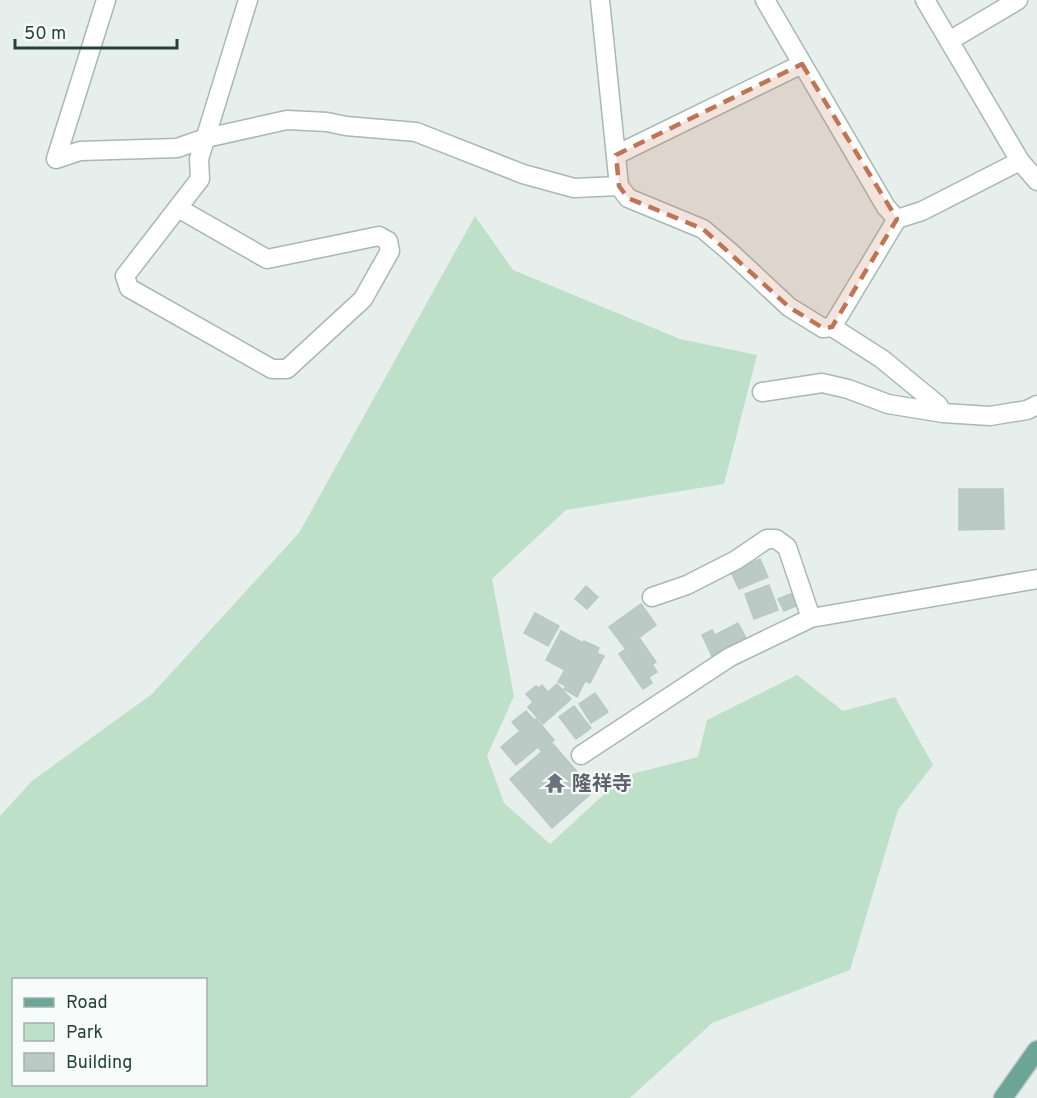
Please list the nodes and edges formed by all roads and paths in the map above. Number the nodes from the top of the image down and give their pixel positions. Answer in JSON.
{"nodes":[{"id":1,"x":106,"y":0,"type":"edge"},
{"id":2,"x":248,"y":0,"type":"edge"},
{"id":3,"x":600,"y":0,"type":"edge"},
{"id":4,"x":765,"y":0,"type":"edge"},
{"id":5,"x":925,"y":0,"type":"edge"},
{"id":6,"x":1018,"y":0,"type":"edge"},
{"id":7,"x":949,"y":40,"type":"junction"},
{"id":8,"x":802,"y":64,"type":"junction"},
{"id":9,"x":206,"y":138,"type":"junction"},
{"id":10,"x":616,"y":155,"type":"junction"},
{"id":11,"x":1020,"y":161,"type":"junction"},
{"id":12,"x":1037,"y":181,"type":"edge"},
{"id":13,"x":619,"y":186,"type":"junction"},
{"id":14,"x":177,"y":208,"type":"junction"},
{"id":15,"x":897,"y":219,"type":"junction"},
{"id":16,"x":832,"y":327,"type":"junction"},
{"id":17,"x":762,"y":392,"type":"dead end"},
{"id":18,"x":1037,"y":405,"type":"edge"},
{"id":19,"x":943,"y":413,"type":"junction"},
{"id":20,"x":1037,"y":579,"type":"edge"},
{"id":21,"x":652,"y":597,"type":"dead end"},
{"id":22,"x":812,"y":618,"type":"junction"},
{"id":23,"x":581,"y":755,"type":"dead end"},
{"id":24,"x":1037,"y":1050,"type":"edge"},
{"id":25,"x":1004,"y":1098,"type":"edge"}],
"edges":[{"from":1,"to":9,"type":"street"},
{"from":2,"to":9,"type":"street"},
{"from":3,"to":10,"type":"street"},
{"from":4,"to":8,"type":"street"},
{"from":5,"to":7,"type":"street"},
{"from":6,"to":7,"type":"street"},
{"from":7,"to":11,"type":"street"},
{"from":8,"to":10,"type":"street"},
{"from":8,"to":15,"type":"street"},
{"from":9,"to":13,"type":"street"},
{"from":9,"to":14,"type":"street"},
{"from":10,"to":13,"type":"street"},
{"from":11,"to":12,"type":"street"},
{"from":11,"to":15,"type":"street"},
{"from":13,"to":16,"type":"street"},
{"from":14,"to":14,"type":"street"},
{"from":15,"to":16,"type":"street"},
{"from":16,"to":19,"type":"street"},
{"from":17,"to":19,"type":"street"},
{"from":18,"to":19,"type":"street"},
{"from":20,"to":22,"type":"street"},
{"from":21,"to":22,"type":"street"},
{"from":22,"to":23,"type":"street"},
{"from":24,"to":25,"type":"main road"}]}
